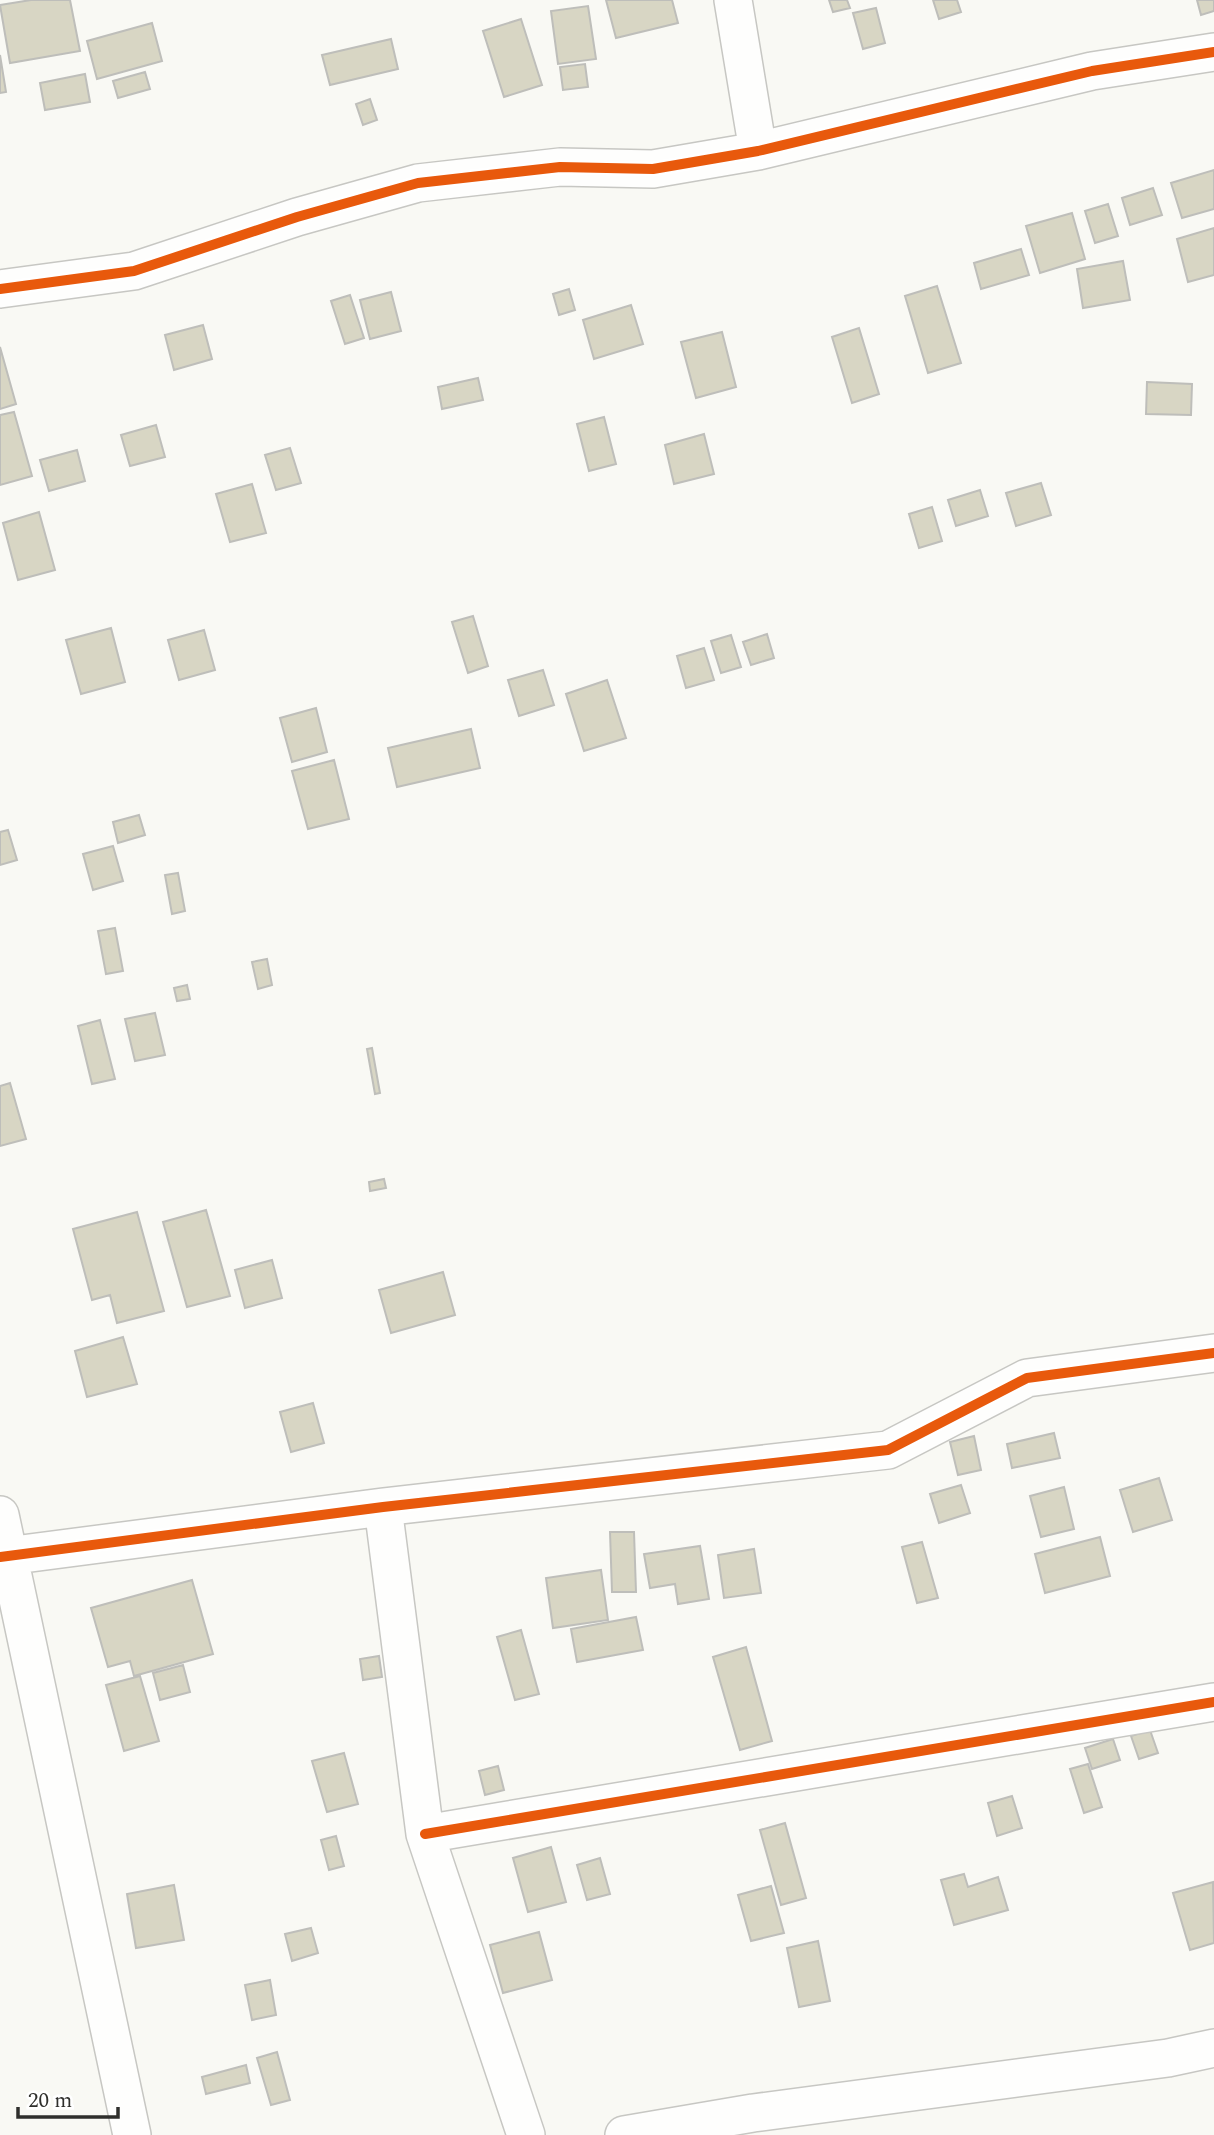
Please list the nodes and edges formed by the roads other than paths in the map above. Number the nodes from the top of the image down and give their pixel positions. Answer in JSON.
{"nodes":[{"id":1,"x":733,"y":0,"type":"edge"},
{"id":2,"x":1214,"y":52,"type":"edge"},
{"id":3,"x":758,"y":151,"type":"junction"},
{"id":4,"x":0,"y":289,"type":"edge"},
{"id":5,"x":1214,"y":1353,"type":"edge"},
{"id":6,"x":383,"y":1507,"type":"junction"},
{"id":7,"x":0,"y":1515,"type":"edge"},
{"id":8,"x":3,"y":1556,"type":"edge"},
{"id":9,"x":1214,"y":1702,"type":"edge"},
{"id":10,"x":425,"y":1833,"type":"junction"},
{"id":11,"x":1214,"y":2048,"type":"edge"},
{"id":12,"x":815,"y":2120,"type":"edge"},
{"id":13,"x":132,"y":2135,"type":"edge"},
{"id":14,"x":526,"y":2135,"type":"edge"},
{"id":15,"x":624,"y":2135,"type":"edge"}],
"edges":[{"from":1,"to":3,"type":"street"},
{"from":2,"to":3,"type":"street"},
{"from":3,"to":4,"type":"street"},
{"from":5,"to":6,"type":"street"},
{"from":6,"to":8,"type":"street"},
{"from":6,"to":10,"type":"street"},
{"from":7,"to":8,"type":"street"},
{"from":8,"to":13,"type":"street"},
{"from":9,"to":10,"type":"street"},
{"from":10,"to":14,"type":"street"},
{"from":11,"to":12,"type":"street"},
{"from":12,"to":15,"type":"street"}]}
